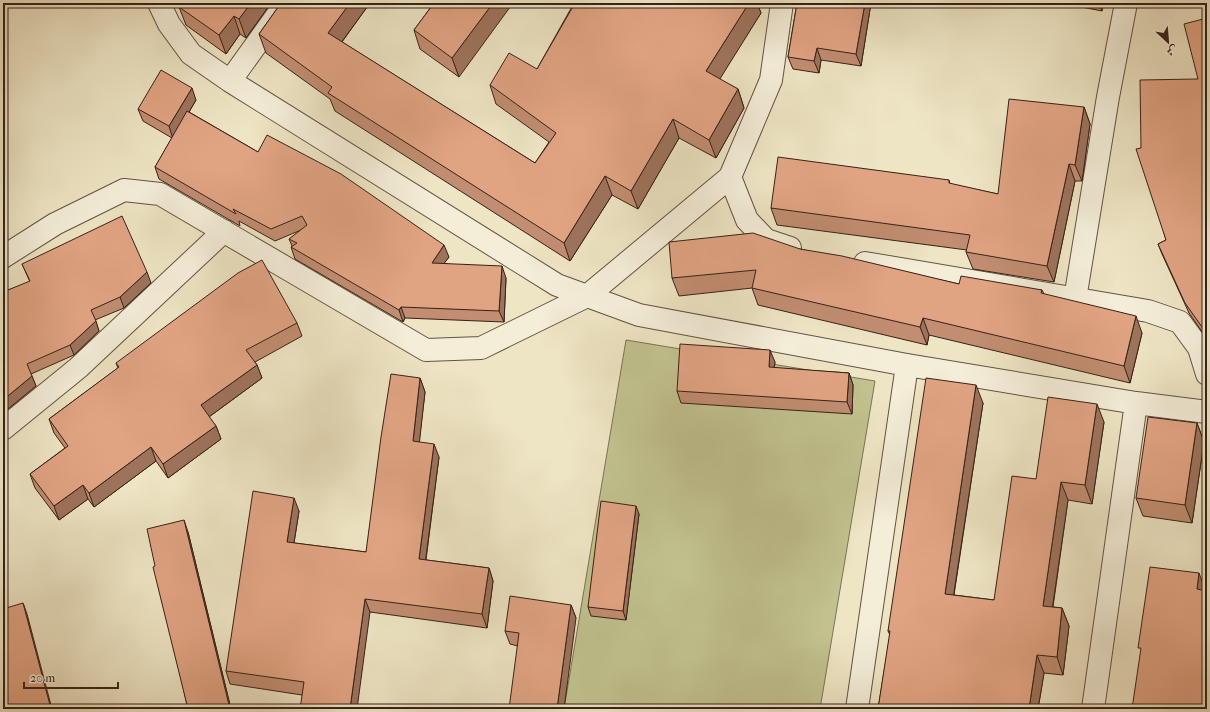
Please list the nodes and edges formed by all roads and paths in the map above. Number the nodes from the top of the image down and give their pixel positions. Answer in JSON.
{"nodes":[{"id":1,"x":159,"y":3,"type":"edge"},
{"id":2,"x":286,"y":3,"type":"edge"},
{"id":3,"x":782,"y":3,"type":"edge"},
{"id":4,"x":1126,"y":3,"type":"edge"},
{"id":5,"x":230,"y":81,"type":"junction"},
{"id":6,"x":730,"y":178,"type":"junction"},
{"id":7,"x":224,"y":231,"type":"junction"},
{"id":8,"x":810,"y":254,"type":"edge"},
{"id":9,"x":3,"y":257,"type":"edge"},
{"id":10,"x":849,"y":261,"type":"edge"},
{"id":11,"x":587,"y":296,"type":"junction"},
{"id":12,"x":1075,"y":299,"type":"junction"},
{"id":13,"x":907,"y":365,"type":"junction"},
{"id":14,"x":1207,"y":374,"type":"edge"},
{"id":15,"x":1136,"y":403,"type":"junction"},
{"id":16,"x":1207,"y":412,"type":"edge"},
{"id":17,"x":3,"y":429,"type":"edge"},
{"id":18,"x":857,"y":709,"type":"edge"},
{"id":19,"x":1093,"y":709,"type":"edge"}],
"edges":[{"from":1,"to":5,"type":"street"},
{"from":2,"to":5,"type":"street"},
{"from":3,"to":6,"type":"street"},
{"from":4,"to":12,"type":"street"},
{"from":5,"to":11,"type":"street"},
{"from":6,"to":8,"type":"street"},
{"from":6,"to":11,"type":"street"},
{"from":7,"to":9,"type":"street"},
{"from":7,"to":11,"type":"street"},
{"from":7,"to":17,"type":"street"},
{"from":10,"to":12,"type":"street"},
{"from":11,"to":13,"type":"street"},
{"from":12,"to":14,"type":"street"},
{"from":13,"to":15,"type":"street"},
{"from":13,"to":18,"type":"street"},
{"from":15,"to":16,"type":"street"},
{"from":15,"to":19,"type":"street"}]}
